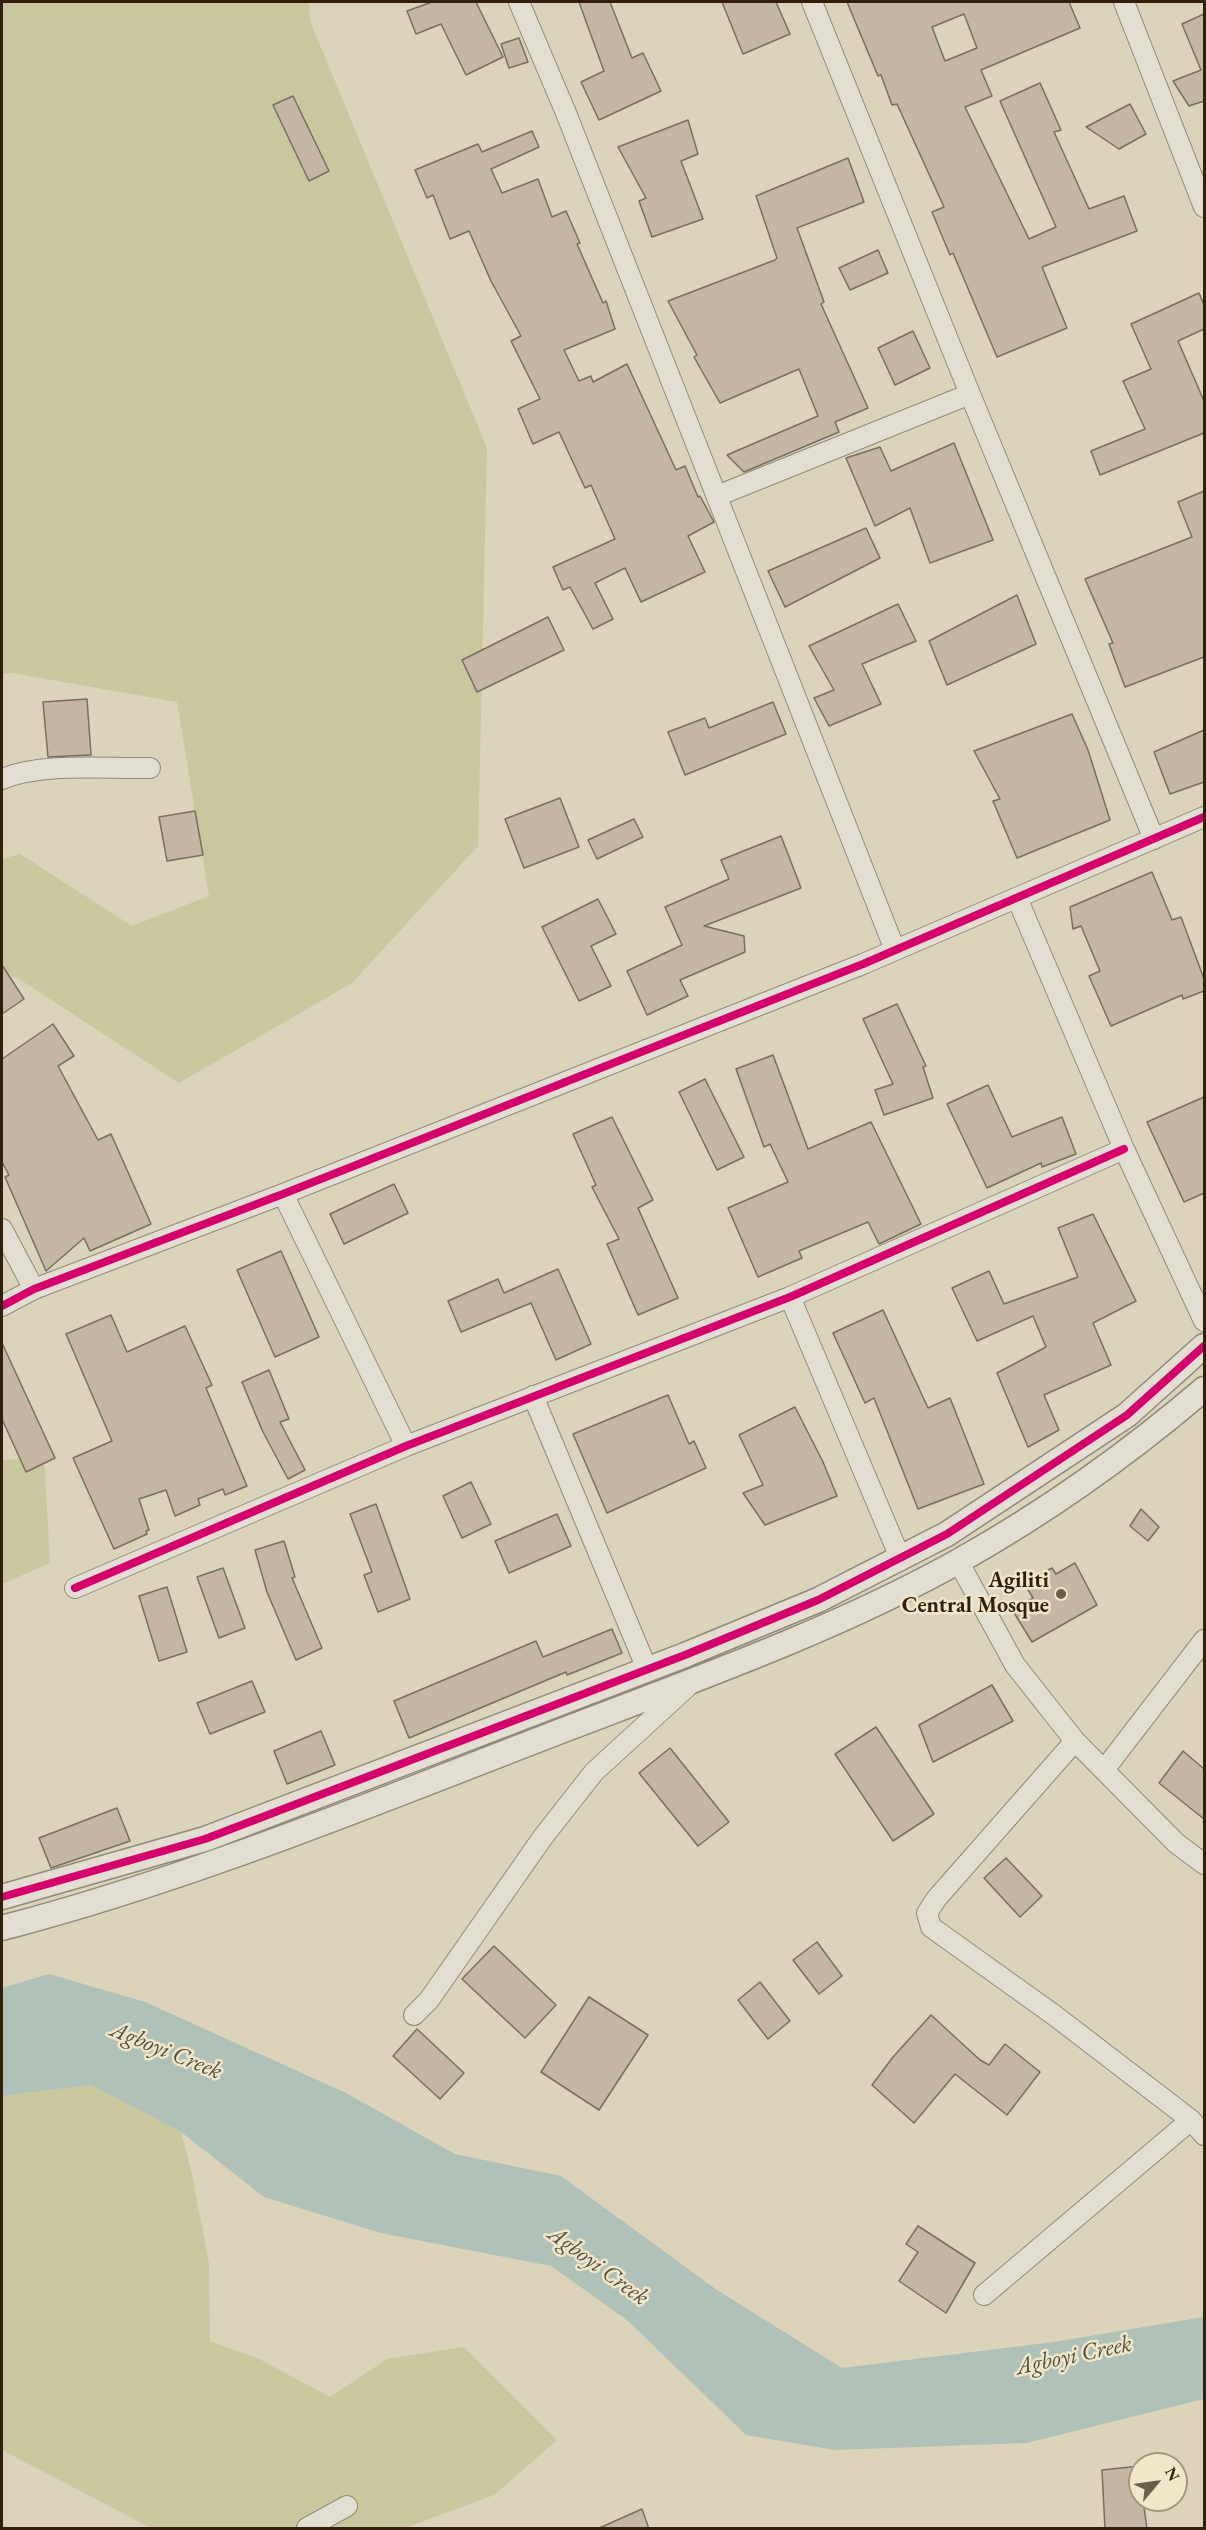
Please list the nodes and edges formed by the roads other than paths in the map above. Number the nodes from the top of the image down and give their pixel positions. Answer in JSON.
{"nodes":[{"id":1,"x":519,"y":2,"type":"edge"},
{"id":2,"x":812,"y":2,"type":"edge"},
{"id":3,"x":1124,"y":2,"type":"edge"},
{"id":4,"x":1204,"y":207,"type":"edge"},
{"id":5,"x":970,"y":394,"type":"junction"},
{"id":6,"x":717,"y":496,"type":"junction"},
{"id":7,"x":150,"y":768,"type":"dead end"},
{"id":8,"x":2,"y":779,"type":"edge"},
{"id":9,"x":1204,"y":817,"type":"edge"},
{"id":10,"x":1154,"y":839,"type":"junction"},
{"id":11,"x":1017,"y":898,"type":"junction"},
{"id":12,"x":895,"y":950,"type":"junction"},
{"id":13,"x":1125,"y":1149,"type":"junction"},
{"id":14,"x":283,"y":1194,"type":"junction"},
{"id":15,"x":2,"y":1229,"type":"edge"},
{"id":16,"x":34,"y":1289,"type":"junction"},
{"id":17,"x":790,"y":1297,"type":"junction"},
{"id":18,"x":2,"y":1306,"type":"edge"},
{"id":19,"x":1204,"y":1321,"type":"edge"},
{"id":20,"x":1204,"y":1346,"type":"edge"},
{"id":21,"x":1204,"y":1389,"type":"edge"},
{"id":22,"x":533,"y":1396,"type":"junction"},
{"id":23,"x":406,"y":1446,"type":"junction"},
{"id":24,"x":901,"y":1560,"type":"junction"},
{"id":25,"x":958,"y":1561,"type":"junction"},
{"id":26,"x":75,"y":1588,"type":"dead end"},
{"id":27,"x":1204,"y":1640,"type":"edge"},
{"id":28,"x":647,"y":1669,"type":"junction"},
{"id":29,"x":699,"y":1676,"type":"junction"},
{"id":30,"x":1075,"y":1741,"type":"junction"},
{"id":31,"x":1104,"y":1770,"type":"junction"},
{"id":32,"x":1204,"y":1864,"type":"edge"},
{"id":33,"x":2,"y":1897,"type":"edge"},
{"id":34,"x":2,"y":1928,"type":"edge"},
{"id":35,"x":414,"y":2015,"type":"dead end"},
{"id":36,"x":1191,"y":2120,"type":"junction"},
{"id":37,"x":1204,"y":2135,"type":"edge"},
{"id":38,"x":984,"y":2295,"type":"dead end"},
{"id":39,"x":347,"y":2506,"type":"dead end"},
{"id":40,"x":306,"y":2529,"type":"edge"}],
"edges":[{"from":1,"to":6,"type":"street"},
{"from":2,"to":5,"type":"street"},
{"from":3,"to":4,"type":"street"},
{"from":5,"to":6,"type":"street"},
{"from":5,"to":10,"type":"street"},
{"from":6,"to":12,"type":"street"},
{"from":7,"to":8,"type":"street"},
{"from":9,"to":10,"type":"street"},
{"from":10,"to":11,"type":"street"},
{"from":11,"to":12,"type":"street"},
{"from":11,"to":13,"type":"street"},
{"from":12,"to":14,"type":"street"},
{"from":13,"to":17,"type":"street"},
{"from":13,"to":19,"type":"street"},
{"from":14,"to":16,"type":"street"},
{"from":14,"to":23,"type":"street"},
{"from":15,"to":16,"type":"street"},
{"from":16,"to":18,"type":"street"},
{"from":17,"to":22,"type":"street"},
{"from":17,"to":24,"type":"street"},
{"from":20,"to":24,"type":"street"},
{"from":21,"to":25,"type":"street"},
{"from":22,"to":23,"type":"street"},
{"from":22,"to":28,"type":"street"},
{"from":23,"to":26,"type":"street"},
{"from":24,"to":28,"type":"street"},
{"from":25,"to":29,"type":"street"},
{"from":25,"to":30,"type":"street"},
{"from":27,"to":31,"type":"street"},
{"from":28,"to":33,"type":"street"},
{"from":29,"to":34,"type":"street"},
{"from":29,"to":35,"type":"street"},
{"from":30,"to":31,"type":"street"},
{"from":30,"to":36,"type":"street"},
{"from":31,"to":32,"type":"street"},
{"from":36,"to":37,"type":"street"},
{"from":36,"to":38,"type":"street"},
{"from":39,"to":40,"type":"street"}]}
